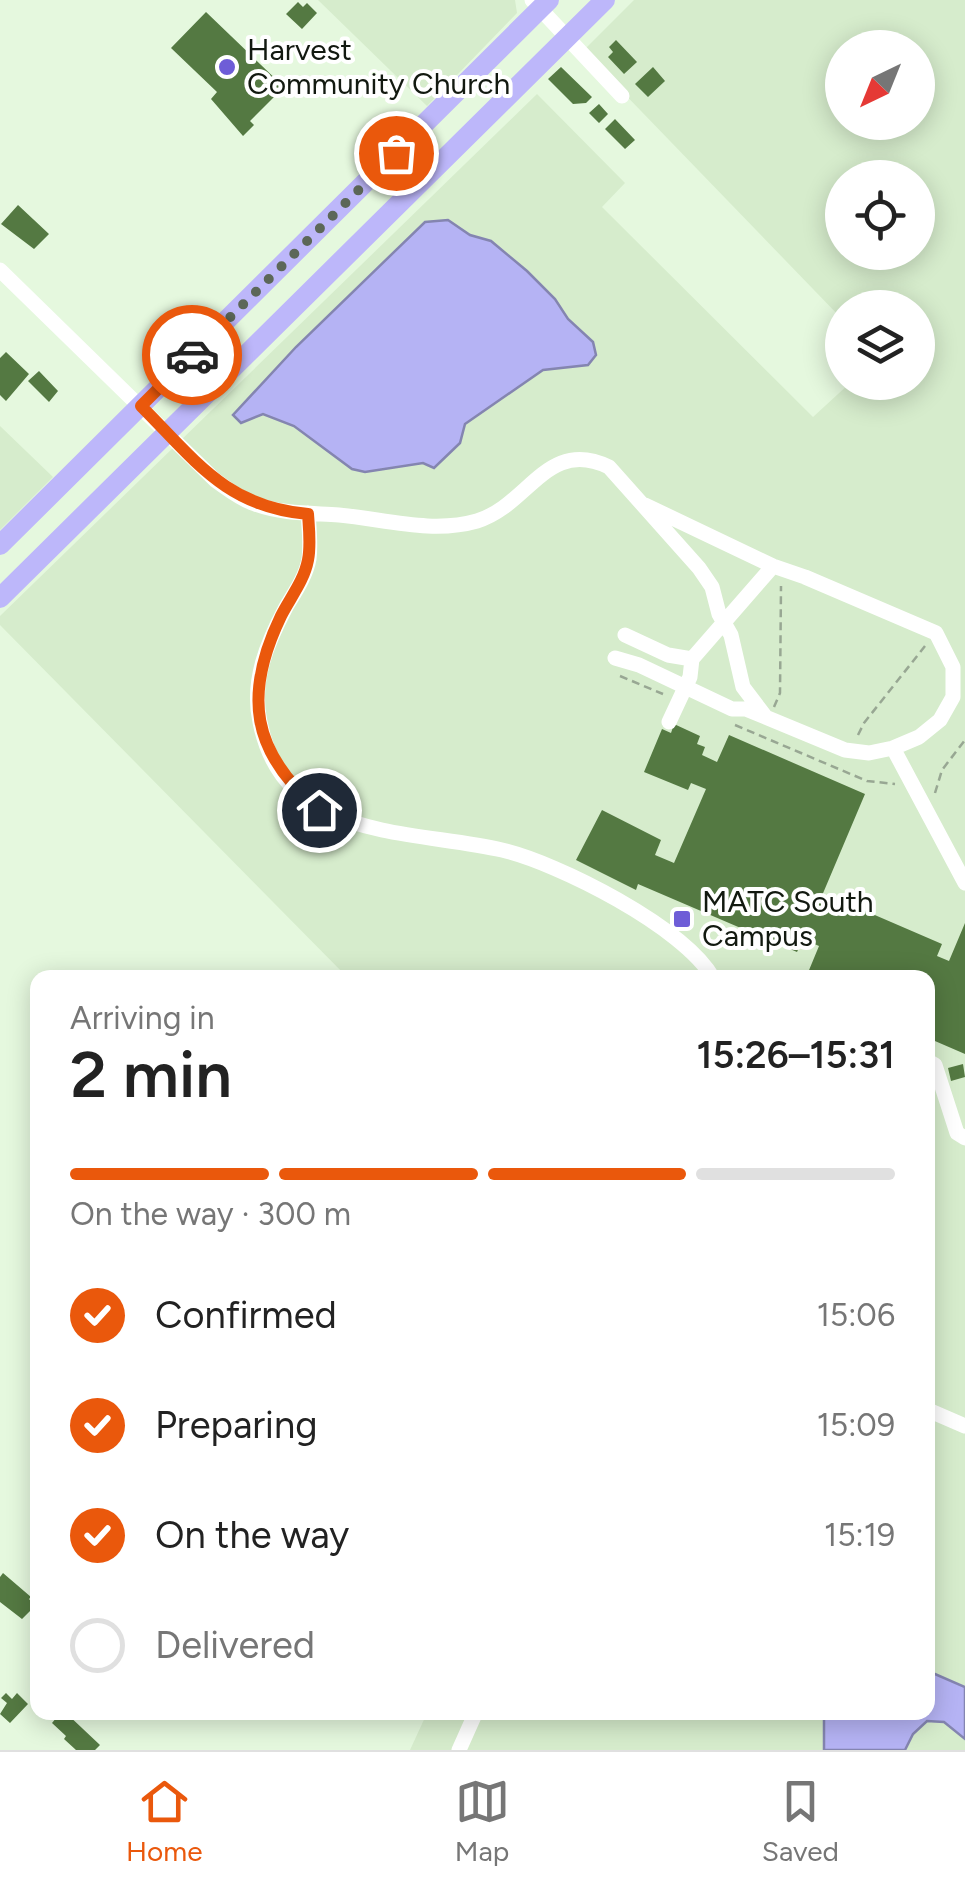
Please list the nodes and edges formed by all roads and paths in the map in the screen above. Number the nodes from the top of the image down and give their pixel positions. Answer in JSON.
{"nodes":[{"id":1,"x":605,"y":0,"type":"edge"},
{"id":2,"x":541,"y":3,"type":"edge"},
{"id":3,"x":567,"y":39,"type":"junction"},
{"id":4,"x":622,"y":96,"type":"dead end"},
{"id":5,"x":0,"y":270,"type":"edge"},
{"id":6,"x":141,"y":406,"type":"junction"},
{"id":7,"x":168,"y":434,"type":"junction"},
{"id":8,"x":645,"y":505,"type":"junction"},
{"id":9,"x":308,"y":514,"type":"junction"},
{"id":10,"x":0,"y":545,"type":"edge"},
{"id":11,"x":779,"y":568,"type":"junction"},
{"id":12,"x":0,"y":598,"type":"edge"},
{"id":13,"x":726,"y":624,"type":"junction"},
{"id":14,"x":936,"y":633,"type":"junction"},
{"id":15,"x":625,"y":635,"type":"dead end"},
{"id":16,"x":692,"y":660,"type":"junction"},
{"id":17,"x":612,"y":664,"type":"joint"},
{"id":18,"x":682,"y":693,"type":"junction"},
{"id":19,"x":770,"y":718,"type":"junction"},
{"id":20,"x":669,"y":722,"type":"dead end"},
{"id":21,"x":730,"y":723,"type":"dead end"},
{"id":22,"x":965,"y":740,"type":"edge"},
{"id":23,"x":776,"y":742,"type":"junction"},
{"id":24,"x":893,"y":748,"type":"junction"},
{"id":25,"x":845,"y":750,"type":"junction"},
{"id":26,"x":826,"y":764,"type":"junction"},
{"id":27,"x":911,"y":780,"type":"junction"},
{"id":28,"x":928,"y":813,"type":"junction"},
{"id":29,"x":965,"y":883,"type":"edge"},
{"id":30,"x":708,"y":970,"type":"edge"},
{"id":31,"x":935,"y":1064,"type":"edge"},
{"id":32,"x":965,"y":1138,"type":"edge"},
{"id":33,"x":935,"y":1413,"type":"edge"},
{"id":34,"x":965,"y":1426,"type":"edge"},
{"id":35,"x":472,"y":1720,"type":"edge"},
{"id":36,"x":459,"y":1750,"type":"edge"}],
"edges":[{"from":1,"to":3,"type":"main road"},
{"from":2,"to":3,"type":"street"},
{"from":2,"to":6,"type":"main road"},
{"from":3,"to":4,"type":"street"},
{"from":3,"to":7,"type":"main road"},
{"from":5,"to":6,"type":"street"},
{"from":6,"to":7,"type":"street"},
{"from":6,"to":10,"type":"main road"},
{"from":7,"to":9,"type":"street"},
{"from":7,"to":12,"type":"main road"},
{"from":8,"to":9,"type":"street"},
{"from":8,"to":11,"type":"street"},
{"from":8,"to":13,"type":"street"},
{"from":9,"to":30,"type":"street"},
{"from":11,"to":13,"type":"street"},
{"from":11,"to":14,"type":"street"},
{"from":11,"to":19,"type":"path"},
{"from":13,"to":16,"type":"street"},
{"from":13,"to":19,"type":"street"},
{"from":14,"to":24,"type":"street"},
{"from":14,"to":25,"type":"path"},
{"from":15,"to":16,"type":"street"},
{"from":16,"to":18,"type":"street"},
{"from":17,"to":18,"type":"path"},
{"from":17,"to":18,"type":"street"},
{"from":18,"to":19,"type":"street"},
{"from":18,"to":20,"type":"street"},
{"from":19,"to":23,"type":"path"},
{"from":19,"to":25,"type":"street"},
{"from":21,"to":23,"type":"path"},
{"from":22,"to":28,"type":"path"},
{"from":23,"to":26,"type":"path"},
{"from":24,"to":25,"type":"street"},
{"from":24,"to":27,"type":"street"},
{"from":25,"to":26,"type":"path"},
{"from":26,"to":27,"type":"path"},
{"from":27,"to":28,"type":"street"},
{"from":28,"to":29,"type":"street"},
{"from":31,"to":32,"type":"street"},
{"from":33,"to":34,"type":"street"},
{"from":35,"to":36,"type":"street"}]}
